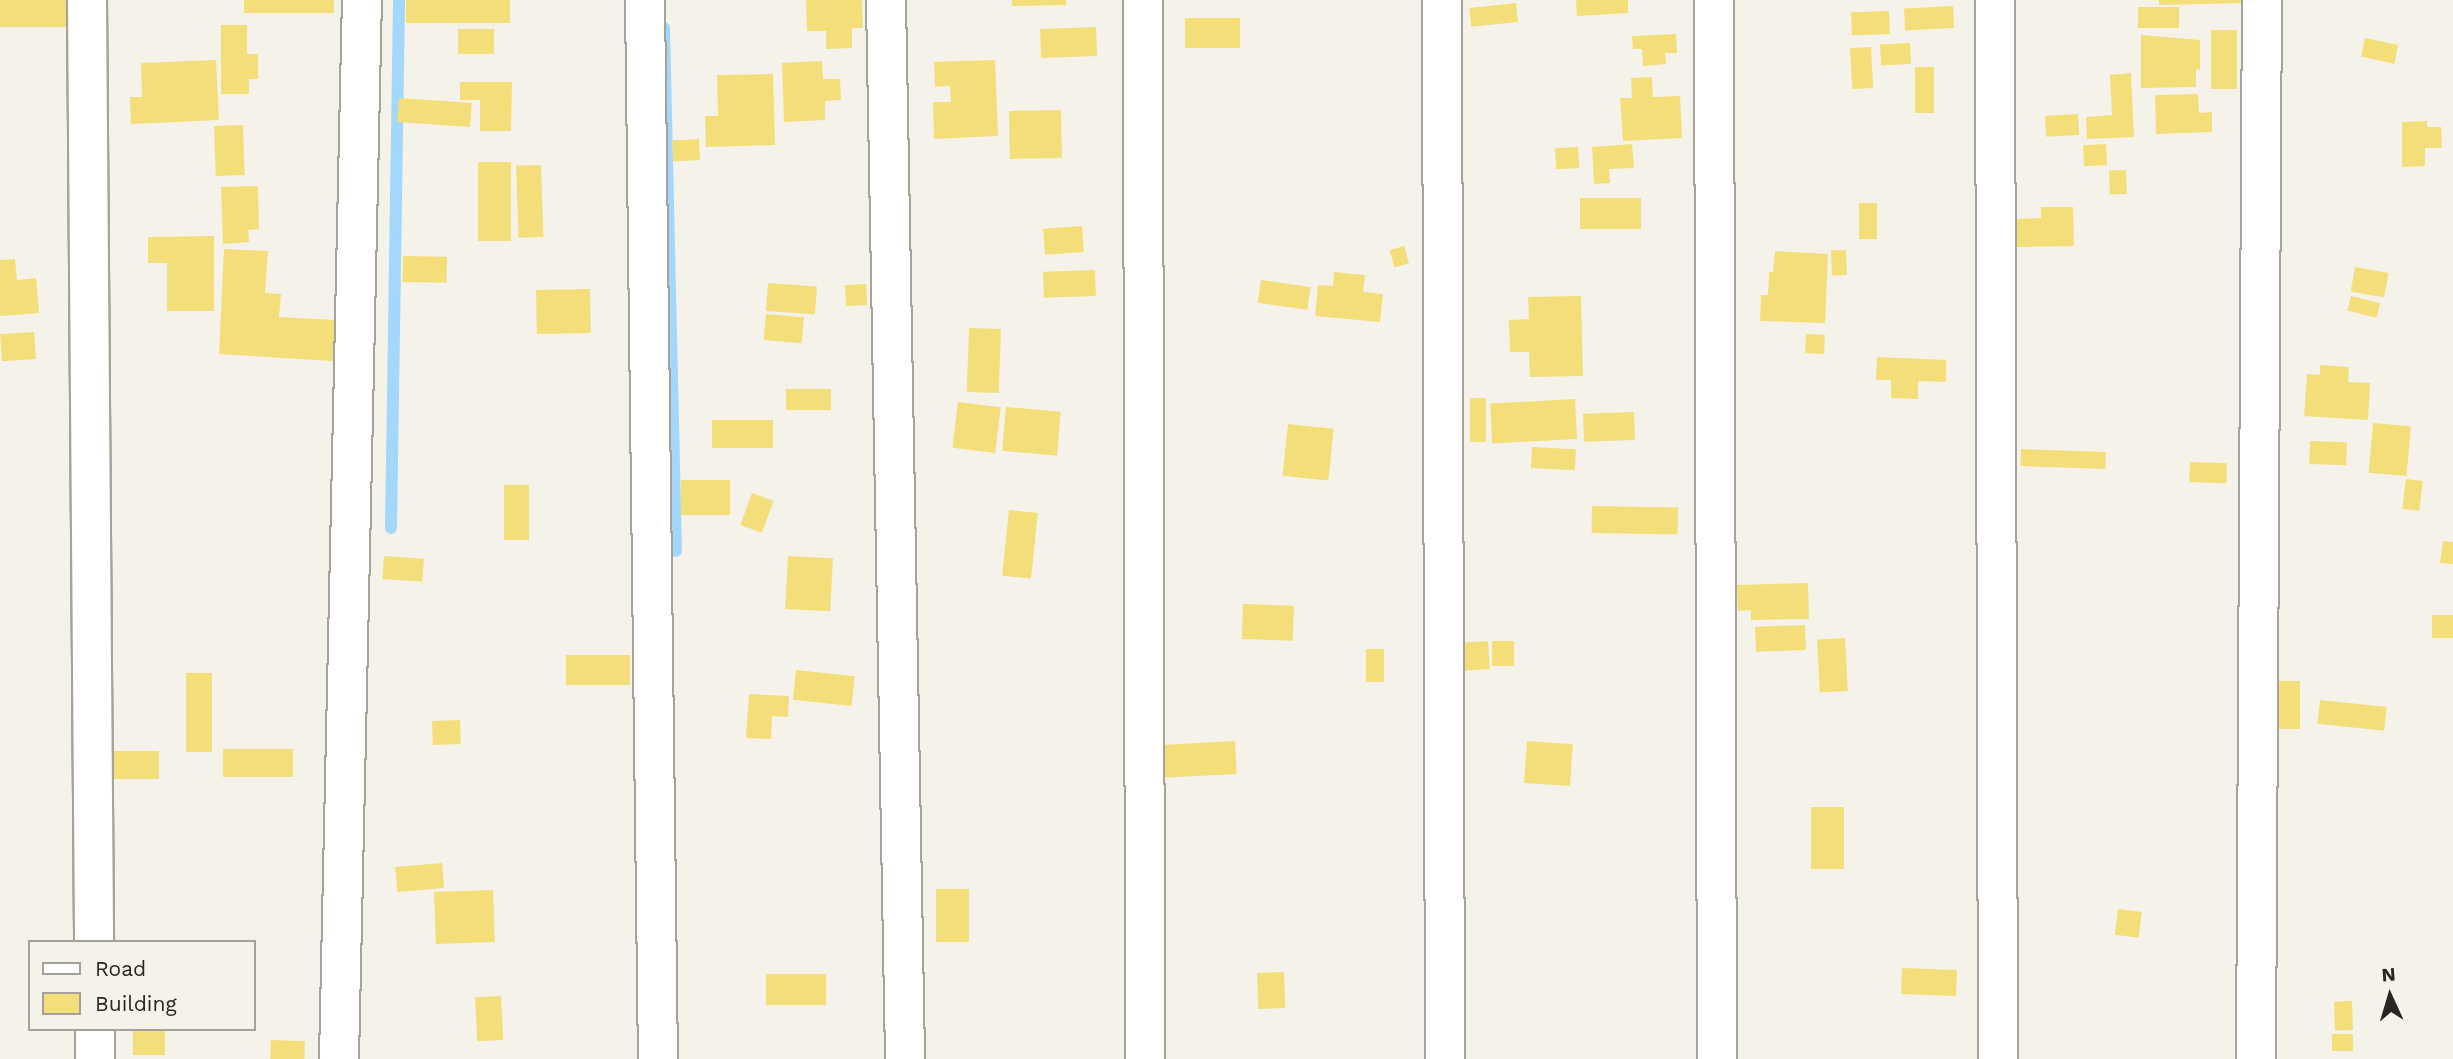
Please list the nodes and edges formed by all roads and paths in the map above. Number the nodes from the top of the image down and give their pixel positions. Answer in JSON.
{"nodes":[{"id":1,"x":87,"y":0,"type":"edge"},
{"id":2,"x":362,"y":0,"type":"edge"},
{"id":3,"x":645,"y":0,"type":"edge"},
{"id":4,"x":886,"y":0,"type":"edge"},
{"id":5,"x":1143,"y":0,"type":"edge"},
{"id":6,"x":1442,"y":0,"type":"edge"},
{"id":7,"x":1714,"y":0,"type":"edge"},
{"id":8,"x":1995,"y":0,"type":"edge"},
{"id":9,"x":2262,"y":0,"type":"edge"},
{"id":10,"x":94,"y":940,"type":"edge"},
{"id":11,"x":95,"y":1031,"type":"edge"},
{"id":12,"x":95,"y":1059,"type":"edge"},
{"id":13,"x":339,"y":1059,"type":"edge"},
{"id":14,"x":658,"y":1059,"type":"edge"},
{"id":15,"x":905,"y":1059,"type":"edge"},
{"id":16,"x":1144,"y":1059,"type":"edge"},
{"id":17,"x":1445,"y":1059,"type":"edge"},
{"id":18,"x":1717,"y":1059,"type":"edge"},
{"id":19,"x":1998,"y":1059,"type":"edge"},
{"id":20,"x":2256,"y":1059,"type":"edge"}],
"edges":[{"from":1,"to":10,"type":"street"},
{"from":2,"to":13,"type":"street"},
{"from":3,"to":14,"type":"street"},
{"from":4,"to":15,"type":"street"},
{"from":5,"to":16,"type":"street"},
{"from":6,"to":17,"type":"street"},
{"from":7,"to":18,"type":"street"},
{"from":8,"to":19,"type":"street"},
{"from":9,"to":20,"type":"street"},
{"from":11,"to":12,"type":"street"}]}
